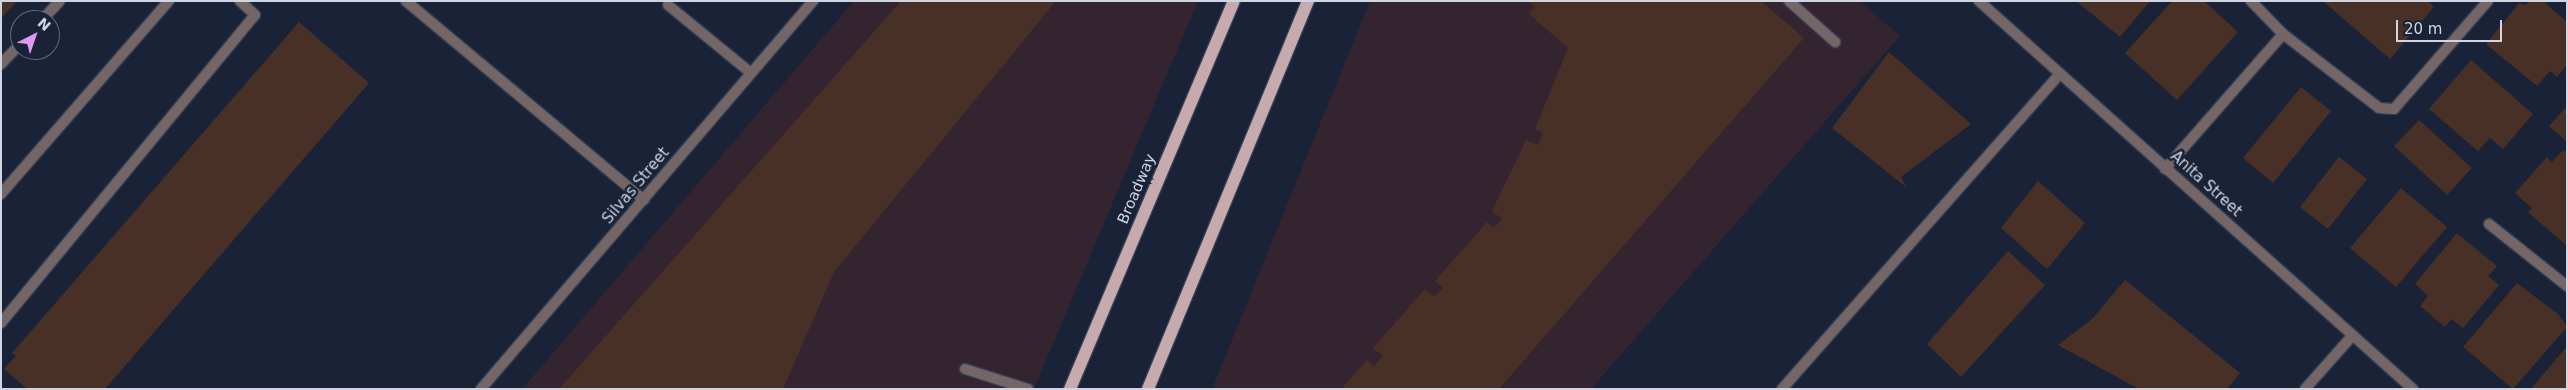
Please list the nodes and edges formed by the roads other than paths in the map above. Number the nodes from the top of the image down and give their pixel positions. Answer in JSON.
{"nodes":[{"id":1,"x":169,"y":1,"type":"edge"},
{"id":2,"x":240,"y":1,"type":"edge"},
{"id":3,"x":406,"y":1,"type":"edge"},
{"id":4,"x":813,"y":1,"type":"edge"},
{"id":5,"x":1234,"y":1,"type":"edge"},
{"id":6,"x":1308,"y":1,"type":"edge"},
{"id":7,"x":1789,"y":1,"type":"edge"},
{"id":8,"x":1979,"y":1,"type":"edge"},
{"id":9,"x":2251,"y":1,"type":"edge"},
{"id":10,"x":2488,"y":1,"type":"edge"},
{"id":11,"x":668,"y":5,"type":"dead end"},
{"id":12,"x":2283,"y":34,"type":"junction"},
{"id":13,"x":1835,"y":42,"type":"dead end"},
{"id":14,"x":10,"y":55,"type":"edge"},
{"id":15,"x":1,"y":64,"type":"edge"},
{"id":16,"x":751,"y":73,"type":"junction"},
{"id":17,"x":2060,"y":74,"type":"junction"},
{"id":18,"x":2166,"y":169,"type":"junction"},
{"id":19,"x":1,"y":194,"type":"edge"},
{"id":20,"x":644,"y":200,"type":"junction"},
{"id":21,"x":2489,"y":224,"type":"dead end"},
{"id":22,"x":2567,"y":286,"type":"edge"},
{"id":23,"x":1,"y":322,"type":"edge"},
{"id":24,"x":2353,"y":335,"type":"junction"},
{"id":25,"x":965,"y":369,"type":"dead end"},
{"id":26,"x":481,"y":389,"type":"edge"},
{"id":27,"x":1028,"y":389,"type":"edge"},
{"id":28,"x":1070,"y":389,"type":"edge"},
{"id":29,"x":1148,"y":389,"type":"edge"},
{"id":30,"x":1782,"y":389,"type":"edge"},
{"id":31,"x":2304,"y":389,"type":"edge"},
{"id":32,"x":2413,"y":389,"type":"edge"}],
"edges":[{"from":1,"to":19,"type":"street"},
{"from":2,"to":23,"type":"street"},
{"from":3,"to":20,"type":"street"},
{"from":4,"to":16,"type":"street","name":"Silvas Street"},
{"from":5,"to":28,"type":"main road","name":"Broadway"},
{"from":6,"to":29,"type":"main road"},
{"from":7,"to":13,"type":"street"},
{"from":8,"to":17,"type":"street","name":"Anita Street"},
{"from":9,"to":12,"type":"street"},
{"from":10,"to":12,"type":"street"},
{"from":11,"to":16,"type":"street"},
{"from":12,"to":18,"type":"street"},
{"from":14,"to":15,"type":"street"},
{"from":16,"to":20,"type":"street","name":"Silvas Street"},
{"from":17,"to":18,"type":"street","name":"Anita Street"},
{"from":17,"to":30,"type":"street"},
{"from":18,"to":24,"type":"street","name":"Anita Street"},
{"from":20,"to":26,"type":"street","name":"Silvas Street"},
{"from":21,"to":22,"type":"street"},
{"from":24,"to":31,"type":"street"},
{"from":24,"to":32,"type":"street","name":"Anita Street"},
{"from":25,"to":27,"type":"street"}]}
